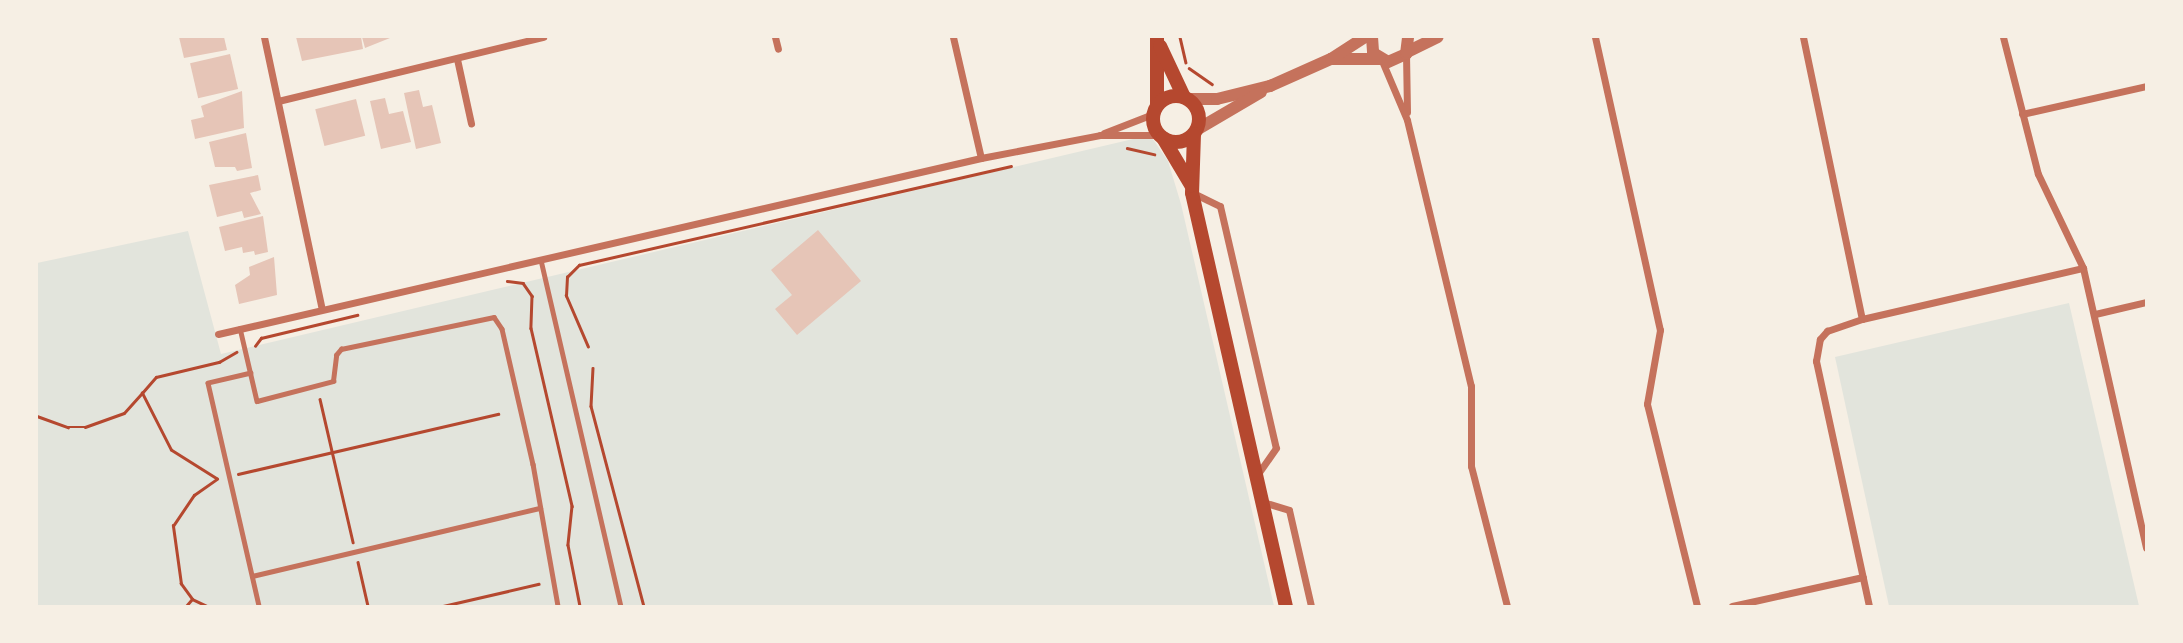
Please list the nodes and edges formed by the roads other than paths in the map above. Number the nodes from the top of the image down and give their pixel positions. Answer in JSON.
{"nodes":[{"id":1,"x":264,"y":37,"type":"edge"},
{"id":2,"x":543,"y":37,"type":"edge"},
{"id":3,"x":775,"y":37,"type":"edge"},
{"id":4,"x":953,"y":37,"type":"edge"},
{"id":5,"x":1157,"y":37,"type":"edge"},
{"id":6,"x":1365,"y":37,"type":"edge"},
{"id":7,"x":1372,"y":37,"type":"edge"},
{"id":8,"x":1408,"y":37,"type":"edge"},
{"id":9,"x":1438,"y":37,"type":"edge"},
{"id":10,"x":1595,"y":37,"type":"edge"},
{"id":11,"x":1803,"y":37,"type":"edge"},
{"id":12,"x":2004,"y":37,"type":"edge"},
{"id":13,"x":778,"y":48,"type":"dead end"},
{"id":14,"x":1406,"y":53,"type":"junction"},
{"id":15,"x":1331,"y":59,"type":"junction"},
{"id":16,"x":457,"y":60,"type":"junction"},
{"id":17,"x":1381,"y":60,"type":"junction"},
{"id":18,"x":1270,"y":86,"type":"junction"},
{"id":19,"x":2146,"y":86,"type":"edge"},
{"id":20,"x":1187,"y":98,"type":"junction"},
{"id":21,"x":278,"y":100,"type":"junction"},
{"id":22,"x":1155,"y":110,"type":"junction"},
{"id":23,"x":2022,"y":114,"type":"junction"},
{"id":24,"x":1407,"y":120,"type":"junction"},
{"id":25,"x":471,"y":123,"type":"dead end"},
{"id":26,"x":1196,"y":132,"type":"junction"},
{"id":27,"x":1100,"y":135,"type":"junction"},
{"id":28,"x":1161,"y":137,"type":"junction"},
{"id":29,"x":981,"y":158,"type":"junction"},
{"id":30,"x":1192,"y":189,"type":"junction"},
{"id":31,"x":541,"y":260,"type":"junction"},
{"id":32,"x":2083,"y":268,"type":"junction"},
{"id":33,"x":2146,"y":303,"type":"edge"},
{"id":34,"x":322,"y":309,"type":"junction"},
{"id":35,"x":2095,"y":314,"type":"junction"},
{"id":36,"x":1862,"y":319,"type":"junction"},
{"id":37,"x":240,"y":328,"type":"junction"},
{"id":38,"x":218,"y":334,"type":"dead end"},
{"id":39,"x":251,"y":373,"type":"junction"},
{"id":40,"x":1256,"y":476,"type":"junction"},
{"id":41,"x":2146,"y":501,"type":"edge"},
{"id":42,"x":1262,"y":502,"type":"junction"},
{"id":43,"x":2136,"y":503,"type":"junction"},
{"id":44,"x":540,"y":508,"type":"junction"},
{"id":45,"x":2146,"y":548,"type":"edge"},
{"id":46,"x":252,"y":576,"type":"junction"},
{"id":47,"x":1863,"y":577,"type":"junction"},
{"id":48,"x":259,"y":606,"type":"edge"},
{"id":49,"x":558,"y":606,"type":"edge"},
{"id":50,"x":621,"y":606,"type":"edge"},
{"id":51,"x":1286,"y":606,"type":"edge"},
{"id":52,"x":1311,"y":606,"type":"edge"},
{"id":53,"x":1507,"y":606,"type":"edge"},
{"id":54,"x":1697,"y":606,"type":"edge"},
{"id":55,"x":1732,"y":606,"type":"edge"},
{"id":56,"x":1869,"y":606,"type":"edge"}],
"edges":[{"from":1,"to":21,"type":"street"},
{"from":2,"to":16,"type":"street"},
{"from":3,"to":13,"type":"street"},
{"from":4,"to":29,"type":"street"},
{"from":5,"to":20,"type":"main road"},
{"from":5,"to":22,"type":"main road"},
{"from":6,"to":15,"type":"street"},
{"from":7,"to":17,"type":"street"},
{"from":8,"to":14,"type":"street"},
{"from":9,"to":14,"type":"street"},
{"from":10,"to":54,"type":"street"},
{"from":11,"to":36,"type":"street"},
{"from":12,"to":23,"type":"street"},
{"from":14,"to":17,"type":"street"},
{"from":14,"to":24,"type":"street"},
{"from":15,"to":17,"type":"street"},
{"from":15,"to":18,"type":"street"},
{"from":16,"to":21,"type":"street"},
{"from":16,"to":25,"type":"street"},
{"from":17,"to":24,"type":"street"},
{"from":18,"to":20,"type":"street"},
{"from":18,"to":26,"type":"street"},
{"from":19,"to":23,"type":"street"},
{"from":20,"to":22,"type":"main road"},
{"from":20,"to":26,"type":"main road"},
{"from":21,"to":34,"type":"street"},
{"from":22,"to":27,"type":"street"},
{"from":22,"to":28,"type":"main road"},
{"from":23,"to":32,"type":"street"},
{"from":24,"to":53,"type":"street"},
{"from":26,"to":28,"type":"main road"},
{"from":26,"to":30,"type":"main road"},
{"from":27,"to":28,"type":"street"},
{"from":27,"to":29,"type":"street"},
{"from":28,"to":30,"type":"main road"},
{"from":29,"to":31,"type":"street"},
{"from":30,"to":40,"type":"main road"},
{"from":30,"to":40,"type":"street"},
{"from":31,"to":34,"type":"street"},
{"from":31,"to":50,"type":"lane"},
{"from":32,"to":35,"type":"street"},
{"from":32,"to":36,"type":"street"},
{"from":33,"to":35,"type":"street"},
{"from":34,"to":37,"type":"street"},
{"from":35,"to":43,"type":"street"},
{"from":36,"to":47,"type":"street"},
{"from":37,"to":38,"type":"street"},
{"from":37,"to":39,"type":"lane"},
{"from":39,"to":44,"type":"lane"},
{"from":39,"to":46,"type":"lane"},
{"from":40,"to":42,"type":"main road"},
{"from":41,"to":43,"type":"street"},
{"from":42,"to":51,"type":"main road"},
{"from":42,"to":52,"type":"street"},
{"from":43,"to":45,"type":"street"},
{"from":44,"to":46,"type":"lane"},
{"from":44,"to":49,"type":"lane"},
{"from":46,"to":48,"type":"lane"},
{"from":47,"to":55,"type":"street"},
{"from":47,"to":56,"type":"street"}]}
